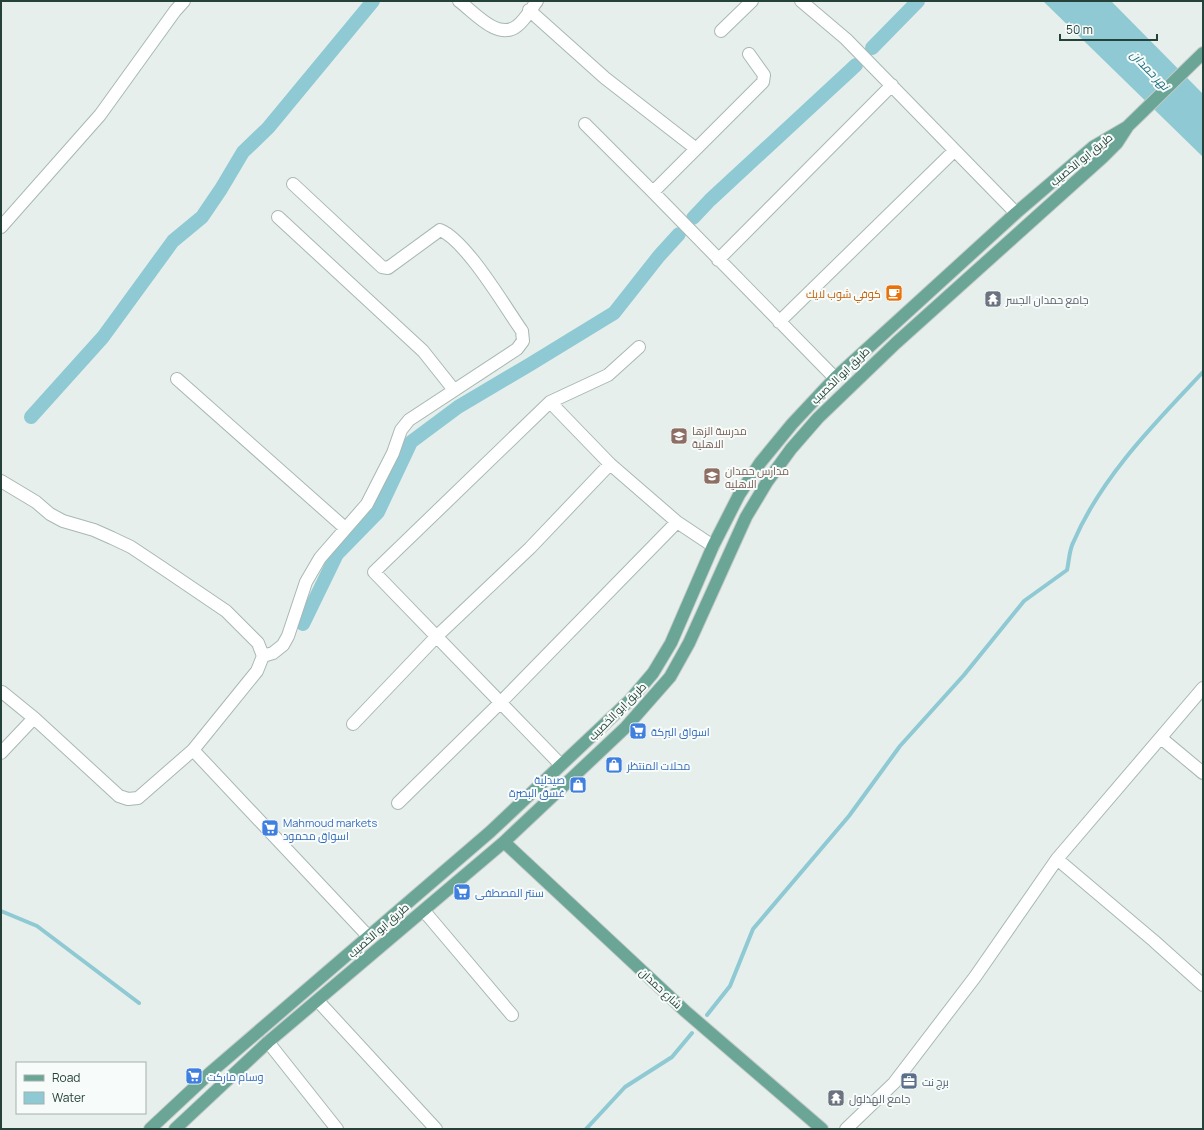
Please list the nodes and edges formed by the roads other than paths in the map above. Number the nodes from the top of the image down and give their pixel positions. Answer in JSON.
{"nodes":[{"id":1,"x":184,"y":1,"type":"edge"},
{"id":2,"x":459,"y":1,"type":"edge"},
{"id":3,"x":752,"y":1,"type":"edge"},
{"id":4,"x":801,"y":1,"type":"edge"},
{"id":5,"x":533,"y":6,"type":"edge"},
{"id":6,"x":721,"y":31,"type":"dead end"},
{"id":7,"x":1203,"y":53,"type":"edge"},
{"id":8,"x":748,"y":54,"type":"dead end"},
{"id":9,"x":892,"y":85,"type":"junction"},
{"id":10,"x":585,"y":124,"type":"dead end"},
{"id":11,"x":1128,"y":126,"type":"junction"},
{"id":12,"x":695,"y":148,"type":"junction"},
{"id":13,"x":954,"y":151,"type":"junction"},
{"id":14,"x":293,"y":184,"type":"dead end"},
{"id":15,"x":653,"y":192,"type":"junction"},
{"id":16,"x":1016,"y":214,"type":"junction"},
{"id":17,"x":278,"y":216,"type":"dead end"},
{"id":18,"x":1,"y":227,"type":"edge"},
{"id":19,"x":718,"y":260,"type":"junction"},
{"id":20,"x":779,"y":322,"type":"junction"},
{"id":21,"x":885,"y":332,"type":"junction"},
{"id":22,"x":896,"y":343,"type":"junction"},
{"id":23,"x":639,"y":347,"type":"dead end"},
{"id":24,"x":835,"y":378,"type":"junction"},
{"id":25,"x":177,"y":379,"type":"dead end"},
{"id":26,"x":454,"y":390,"type":"junction"},
{"id":27,"x":550,"y":402,"type":"junction"},
{"id":28,"x":610,"y":464,"type":"junction"},
{"id":29,"x":1,"y":481,"type":"edge"},
{"id":30,"x":677,"y":522,"type":"junction"},
{"id":31,"x":345,"y":528,"type":"junction"},
{"id":32,"x":713,"y":546,"type":"junction"},
{"id":33,"x":436,"y":637,"type":"junction"},
{"id":34,"x":263,"y":656,"type":"junction"},
{"id":35,"x":1203,"y":688,"type":"edge"},
{"id":36,"x":2,"y":692,"type":"edge"},
{"id":37,"x":500,"y":703,"type":"junction"},
{"id":38,"x":34,"y":718,"type":"junction"},
{"id":39,"x":353,"y":724,"type":"dead end"},
{"id":40,"x":1161,"y":738,"type":"junction"},
{"id":41,"x":193,"y":750,"type":"junction"},
{"id":42,"x":1,"y":753,"type":"edge"},
{"id":43,"x":561,"y":766,"type":"junction"},
{"id":44,"x":1203,"y":773,"type":"edge"},
{"id":45,"x":398,"y":803,"type":"dead end"},
{"id":46,"x":504,"y":842,"type":"junction"},
{"id":47,"x":1056,"y":860,"type":"junction"},
{"id":48,"x":424,"y":911,"type":"junction"},
{"id":49,"x":369,"y":937,"type":"junction"},
{"id":50,"x":1203,"y":985,"type":"edge"},
{"id":51,"x":318,"y":1001,"type":"junction"},
{"id":52,"x":512,"y":1015,"type":"dead end"},
{"id":53,"x":268,"y":1042,"type":"junction"},
{"id":54,"x":150,"y":1129,"type":"edge"},
{"id":55,"x":175,"y":1129,"type":"edge"},
{"id":56,"x":338,"y":1129,"type":"edge"},
{"id":57,"x":436,"y":1129,"type":"edge"},
{"id":58,"x":822,"y":1129,"type":"edge"},
{"id":59,"x":846,"y":1129,"type":"edge"}],
"edges":[{"from":1,"to":18,"type":"street"},
{"from":2,"to":5,"type":"street"},
{"from":3,"to":6,"type":"street"},
{"from":4,"to":9,"type":"street"},
{"from":5,"to":12,"type":"street"},
{"from":7,"to":11,"type":"main road"},
{"from":8,"to":12,"type":"street"},
{"from":9,"to":13,"type":"street"},
{"from":9,"to":19,"type":"street"},
{"from":10,"to":15,"type":"street"},
{"from":11,"to":16,"type":"main road","name":"طريق ابو الخصيب"},
{"from":11,"to":22,"type":"main road","name":"طريق ابو الخصيب"},
{"from":12,"to":15,"type":"street"},
{"from":13,"to":16,"type":"street"},
{"from":13,"to":20,"type":"street"},
{"from":14,"to":26,"type":"street"},
{"from":15,"to":19,"type":"street"},
{"from":16,"to":21,"type":"main road","name":"طريق ابو الخصيب"},
{"from":17,"to":26,"type":"street"},
{"from":19,"to":20,"type":"street"},
{"from":20,"to":24,"type":"street"},
{"from":21,"to":22,"type":"main road"},
{"from":21,"to":24,"type":"main road","name":"طريق ابو الخصيب"},
{"from":22,"to":46,"type":"main road","name":"طريق ابو الخصيب"},
{"from":23,"to":27,"type":"street"},
{"from":24,"to":32,"type":"main road","name":"طريق ابو الخصيب"},
{"from":25,"to":31,"type":"street"},
{"from":26,"to":31,"type":"street"},
{"from":27,"to":28,"type":"street"},
{"from":27,"to":33,"type":"street"},
{"from":28,"to":30,"type":"street"},
{"from":28,"to":33,"type":"street"},
{"from":29,"to":34,"type":"street"},
{"from":30,"to":32,"type":"street"},
{"from":30,"to":37,"type":"street"},
{"from":31,"to":34,"type":"street"},
{"from":32,"to":43,"type":"main road","name":"طريق ابو الخصيب"},
{"from":33,"to":37,"type":"street"},
{"from":33,"to":39,"type":"street"},
{"from":34,"to":41,"type":"street"},
{"from":35,"to":40,"type":"street"},
{"from":36,"to":38,"type":"street"},
{"from":37,"to":43,"type":"street"},
{"from":37,"to":45,"type":"street"},
{"from":38,"to":41,"type":"street"},
{"from":38,"to":42,"type":"street"},
{"from":40,"to":44,"type":"street"},
{"from":40,"to":47,"type":"street"},
{"from":41,"to":49,"type":"street"},
{"from":43,"to":49,"type":"main road","name":"طريق ابو الخصيب"},
{"from":46,"to":48,"type":"main road","name":"طريق ابو الخصيب"},
{"from":46,"to":58,"type":"main road","name":"شارع حمدان"},
{"from":47,"to":50,"type":"street"},
{"from":47,"to":59,"type":"street"},
{"from":48,"to":51,"type":"main road","name":"طريق ابو الخصيب"},
{"from":48,"to":52,"type":"street"},
{"from":49,"to":54,"type":"main road","name":"طريق ابو الخصيب"},
{"from":51,"to":53,"type":"main road","name":"طريق ابو الخصيب"},
{"from":51,"to":57,"type":"street"},
{"from":53,"to":55,"type":"main road","name":"طريق ابو الخصيب"},
{"from":53,"to":56,"type":"street"}]}
